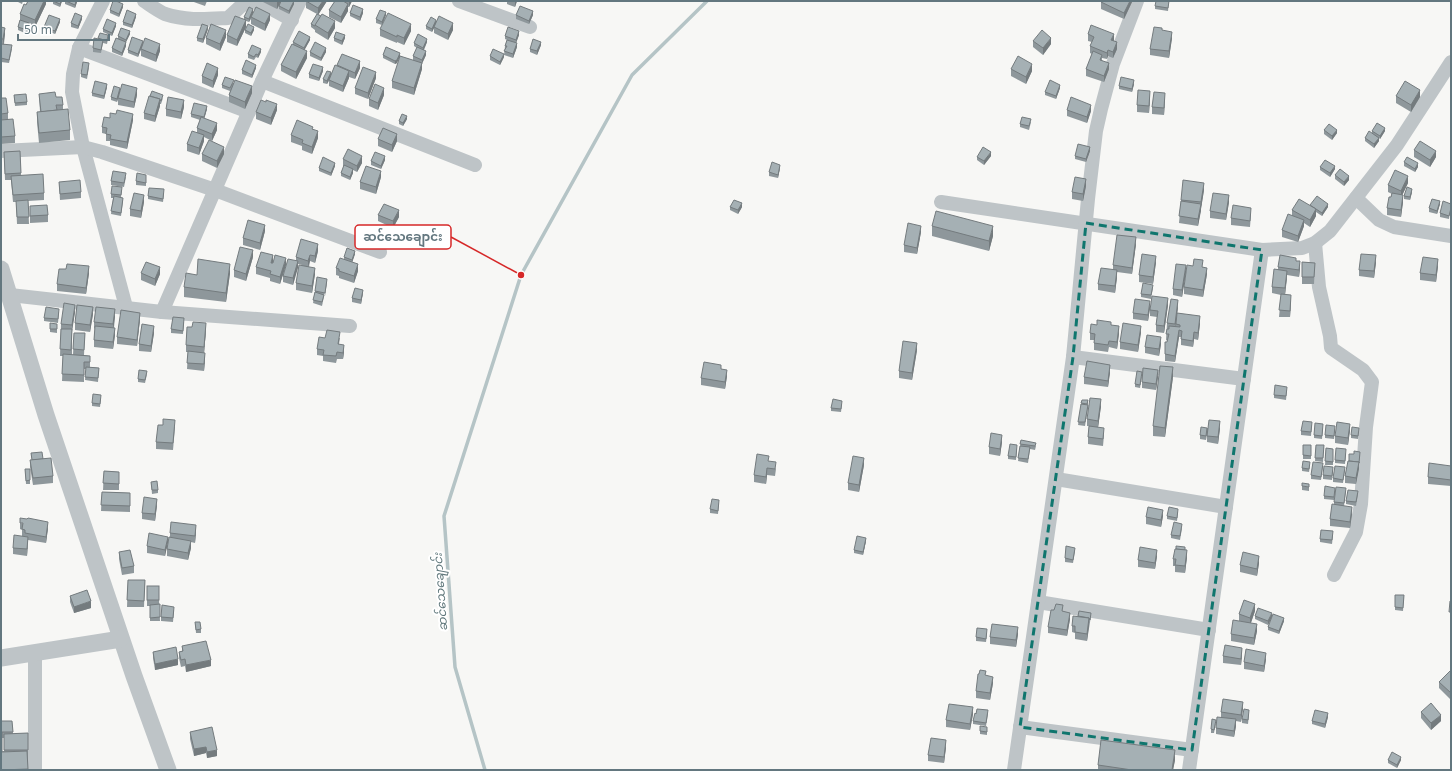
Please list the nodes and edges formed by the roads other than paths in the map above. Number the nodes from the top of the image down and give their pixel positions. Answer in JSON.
{"nodes":[{"id":1,"x":102,"y":1,"type":"edge"},
{"id":2,"x":144,"y":1,"type":"edge"},
{"id":3,"x":250,"y":1,"type":"edge"},
{"id":4,"x":300,"y":1,"type":"edge"},
{"id":5,"x":459,"y":1,"type":"edge"},
{"id":6,"x":1137,"y":1,"type":"edge"},
{"id":7,"x":292,"y":20,"type":"junction"},
{"id":8,"x":530,"y":27,"type":"dead end"},
{"id":9,"x":79,"y":48,"type":"junction"},
{"id":10,"x":1451,"y":62,"type":"edge"},
{"id":11,"x":262,"y":81,"type":"junction"},
{"id":12,"x":249,"y":112,"type":"junction"},
{"id":13,"x":83,"y":147,"type":"junction"},
{"id":14,"x":1,"y":150,"type":"edge"},
{"id":15,"x":475,"y":165,"type":"dead end"},
{"id":16,"x":215,"y":190,"type":"junction"},
{"id":17,"x":1356,"y":198,"type":"junction"},
{"id":18,"x":941,"y":202,"type":"dead end"},
{"id":19,"x":1086,"y":223,"type":"junction"},
{"id":20,"x":1451,"y":236,"type":"edge"},
{"id":21,"x":1314,"y":244,"type":"junction"},
{"id":22,"x":1262,"y":250,"type":"junction"},
{"id":23,"x":380,"y":252,"type":"dead end"},
{"id":24,"x":1,"y":269,"type":"edge"},
{"id":25,"x":10,"y":295,"type":"junction"},
{"id":26,"x":126,"y":307,"type":"junction"},
{"id":27,"x":162,"y":312,"type":"junction"},
{"id":28,"x":350,"y":326,"type":"dead end"},
{"id":29,"x":1074,"y":357,"type":"junction"},
{"id":30,"x":1244,"y":380,"type":"junction"},
{"id":31,"x":1056,"y":479,"type":"junction"},
{"id":32,"x":1226,"y":507,"type":"junction"},
{"id":33,"x":1334,"y":575,"type":"dead end"},
{"id":34,"x":1038,"y":602,"type":"junction"},
{"id":35,"x":1209,"y":630,"type":"junction"},
{"id":36,"x":122,"y":639,"type":"junction"},
{"id":37,"x":35,"y":653,"type":"junction"},
{"id":38,"x":1,"y":658,"type":"edge"},
{"id":39,"x":1020,"y":727,"type":"junction"},
{"id":40,"x":1192,"y":750,"type":"junction"},
{"id":41,"x":35,"y":770,"type":"edge"},
{"id":42,"x":168,"y":770,"type":"edge"},
{"id":43,"x":1014,"y":770,"type":"edge"},
{"id":44,"x":1189,"y":770,"type":"edge"}],
"edges":[{"from":1,"to":9,"type":"street"},
{"from":2,"to":3,"type":"street"},
{"from":3,"to":7,"type":"street"},
{"from":4,"to":7,"type":"street"},
{"from":5,"to":8,"type":"street"},
{"from":6,"to":19,"type":"street"},
{"from":7,"to":11,"type":"street"},
{"from":9,"to":12,"type":"street"},
{"from":9,"to":13,"type":"street"},
{"from":10,"to":17,"type":"street"},
{"from":11,"to":12,"type":"street"},
{"from":11,"to":15,"type":"street"},
{"from":12,"to":16,"type":"street"},
{"from":13,"to":14,"type":"street"},
{"from":13,"to":16,"type":"street"},
{"from":13,"to":26,"type":"street"},
{"from":16,"to":23,"type":"street"},
{"from":16,"to":27,"type":"street"},
{"from":17,"to":20,"type":"street"},
{"from":17,"to":21,"type":"street"},
{"from":18,"to":19,"type":"street"},
{"from":19,"to":22,"type":"street"},
{"from":19,"to":29,"type":"street"},
{"from":21,"to":22,"type":"street"},
{"from":21,"to":33,"type":"street"},
{"from":22,"to":30,"type":"street"},
{"from":24,"to":25,"type":"street"},
{"from":25,"to":26,"type":"street"},
{"from":25,"to":36,"type":"street"},
{"from":26,"to":27,"type":"street"},
{"from":27,"to":28,"type":"street"},
{"from":29,"to":30,"type":"street"},
{"from":29,"to":31,"type":"street"},
{"from":30,"to":32,"type":"street"},
{"from":31,"to":32,"type":"street"},
{"from":31,"to":34,"type":"street"},
{"from":32,"to":35,"type":"street"},
{"from":34,"to":35,"type":"street"},
{"from":34,"to":39,"type":"street"},
{"from":35,"to":40,"type":"street"},
{"from":36,"to":37,"type":"street"},
{"from":36,"to":42,"type":"street"},
{"from":37,"to":38,"type":"street"},
{"from":37,"to":41,"type":"street"},
{"from":39,"to":40,"type":"street"},
{"from":39,"to":43,"type":"street"},
{"from":40,"to":44,"type":"street"}]}
